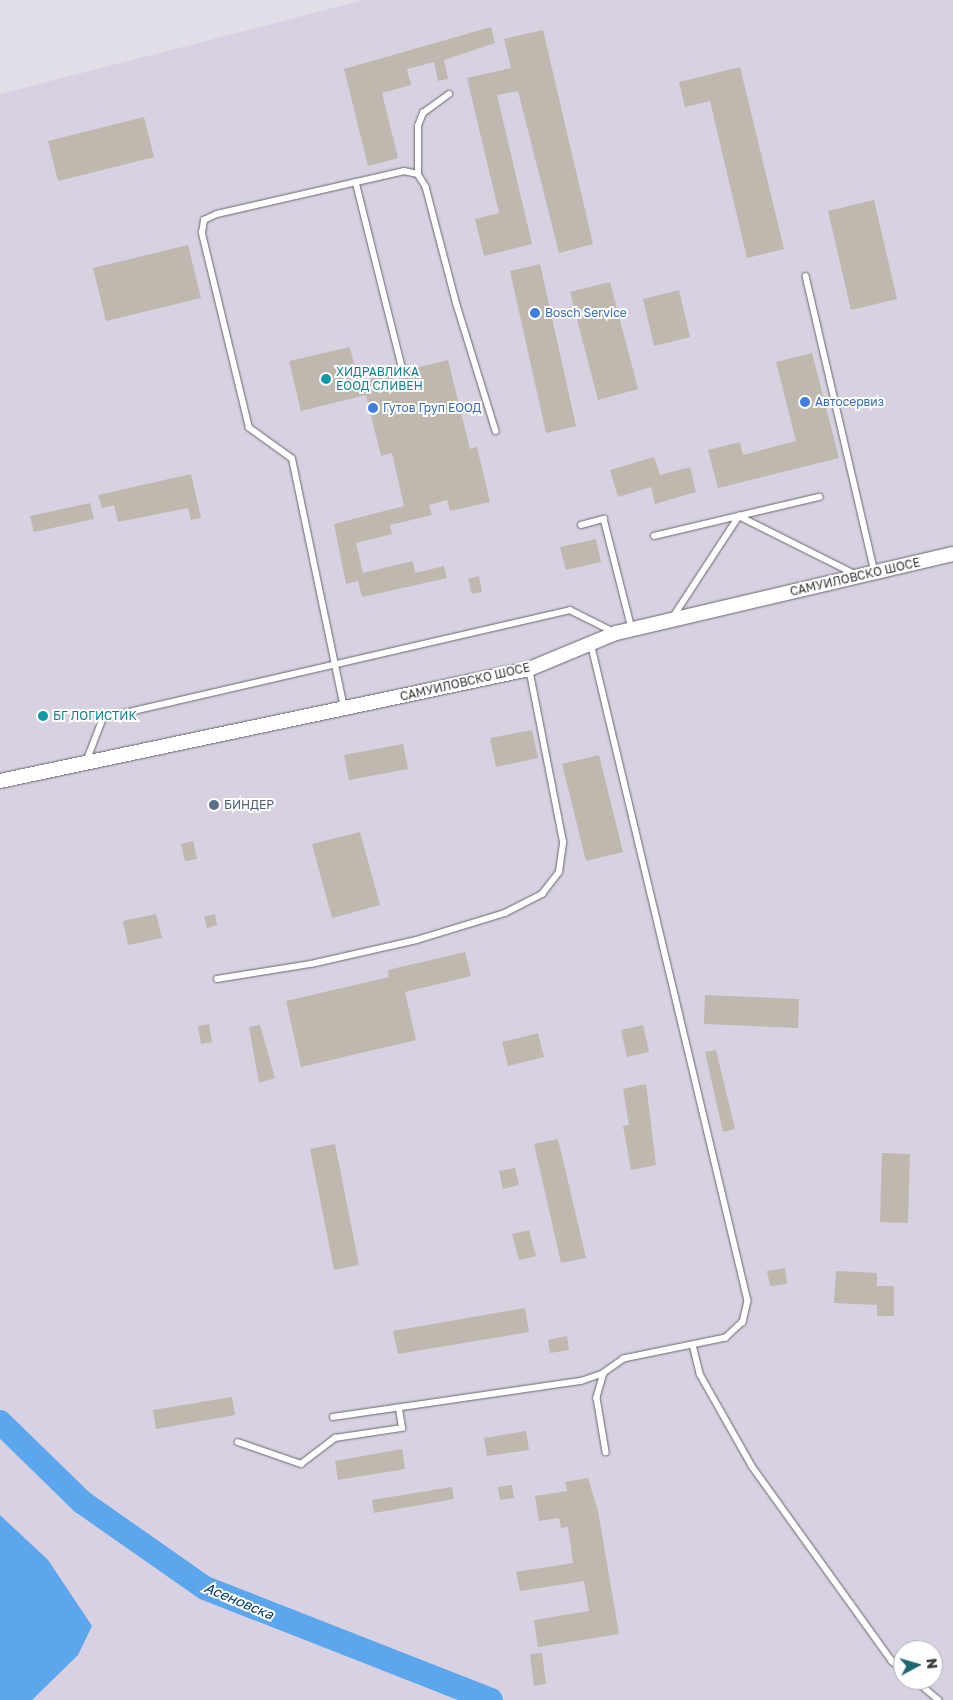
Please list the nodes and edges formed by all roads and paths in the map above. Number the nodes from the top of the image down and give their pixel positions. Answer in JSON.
{"nodes":[{"id":1,"x":449,"y":94,"type":"dead end"},
{"id":2,"x":418,"y":174,"type":"junction"},
{"id":3,"x":356,"y":182,"type":"junction"},
{"id":4,"x":806,"y":276,"type":"dead end"},
{"id":5,"x":402,"y":366,"type":"dead end"},
{"id":6,"x":496,"y":431,"type":"dead end"},
{"id":7,"x":818,"y":497,"type":"dead end"},
{"id":8,"x":739,"y":516,"type":"junction"},
{"id":9,"x":581,"y":525,"type":"dead end"},
{"id":10,"x":654,"y":536,"type":"dead end"},
{"id":11,"x":953,"y":554,"type":"edge"},
{"id":12,"x":875,"y":572,"type":"junction"},
{"id":13,"x":859,"y":576,"type":"junction"},
{"id":14,"x":670,"y":620,"type":"junction"},
{"id":15,"x":632,"y":629,"type":"junction"},
{"id":16,"x":616,"y":633,"type":"junction"},
{"id":17,"x":591,"y":643,"type":"junction"},
{"id":18,"x":336,"y":665,"type":"junction"},
{"id":19,"x":529,"y":669,"type":"junction"},
{"id":20,"x":344,"y":708,"type":"junction"},
{"id":21,"x":85,"y":764,"type":"junction"},
{"id":22,"x":0,"y":781,"type":"edge"},
{"id":23,"x":217,"y":979,"type":"dead end"},
{"id":24,"x":693,"y":1345,"type":"junction"},
{"id":25,"x":604,"y":1373,"type":"junction"},
{"id":26,"x":399,"y":1408,"type":"junction"},
{"id":27,"x":333,"y":1417,"type":"dead end"},
{"id":28,"x":238,"y":1442,"type":"dead end"},
{"id":29,"x":606,"y":1452,"type":"dead end"},
{"id":30,"x":893,"y":1661,"type":"edge"},
{"id":31,"x":927,"y":1690,"type":"edge"},
{"id":32,"x":939,"y":1700,"type":"edge"}],
"edges":[{"from":1,"to":2,"type":"lane"},
{"from":2,"to":3,"type":"lane"},
{"from":2,"to":6,"type":"lane"},
{"from":3,"to":5,"type":"lane"},
{"from":3,"to":18,"type":"lane"},
{"from":4,"to":12,"type":"lane"},
{"from":7,"to":8,"type":"lane"},
{"from":8,"to":10,"type":"lane"},
{"from":8,"to":13,"type":"lane"},
{"from":8,"to":14,"type":"lane"},
{"from":9,"to":15,"type":"lane"},
{"from":11,"to":12,"type":"street","name":"САМУИЛОВСКО ШОСЕ"},
{"from":12,"to":13,"type":"street","name":"САМУИЛОВСКО ШОСЕ"},
{"from":13,"to":14,"type":"street","name":"САМУИЛОВСКО ШОСЕ"},
{"from":14,"to":15,"type":"street","name":"САМУИЛОВСКО ШОСЕ"},
{"from":15,"to":16,"type":"street","name":"САМУИЛОВСКО ШОСЕ"},
{"from":16,"to":17,"type":"street","name":"САМУИЛОВСКО ШОСЕ"},
{"from":16,"to":18,"type":"lane"},
{"from":17,"to":19,"type":"street","name":"САМУИЛОВСКО ШОСЕ"},
{"from":17,"to":24,"type":"lane"},
{"from":18,"to":20,"type":"lane"},
{"from":18,"to":21,"type":"lane"},
{"from":19,"to":20,"type":"street","name":"САМУИЛОВСКО ШОСЕ"},
{"from":19,"to":23,"type":"lane"},
{"from":20,"to":21,"type":"street","name":"САМУИЛОВСКО ШОСЕ"},
{"from":21,"to":22,"type":"street","name":"САМУИЛОВСКО ШОСЕ"},
{"from":24,"to":25,"type":"lane"},
{"from":24,"to":30,"type":"lane"},
{"from":25,"to":26,"type":"lane"},
{"from":25,"to":29,"type":"lane"},
{"from":26,"to":27,"type":"lane"},
{"from":26,"to":28,"type":"lane"},
{"from":31,"to":32,"type":"lane"}]}
